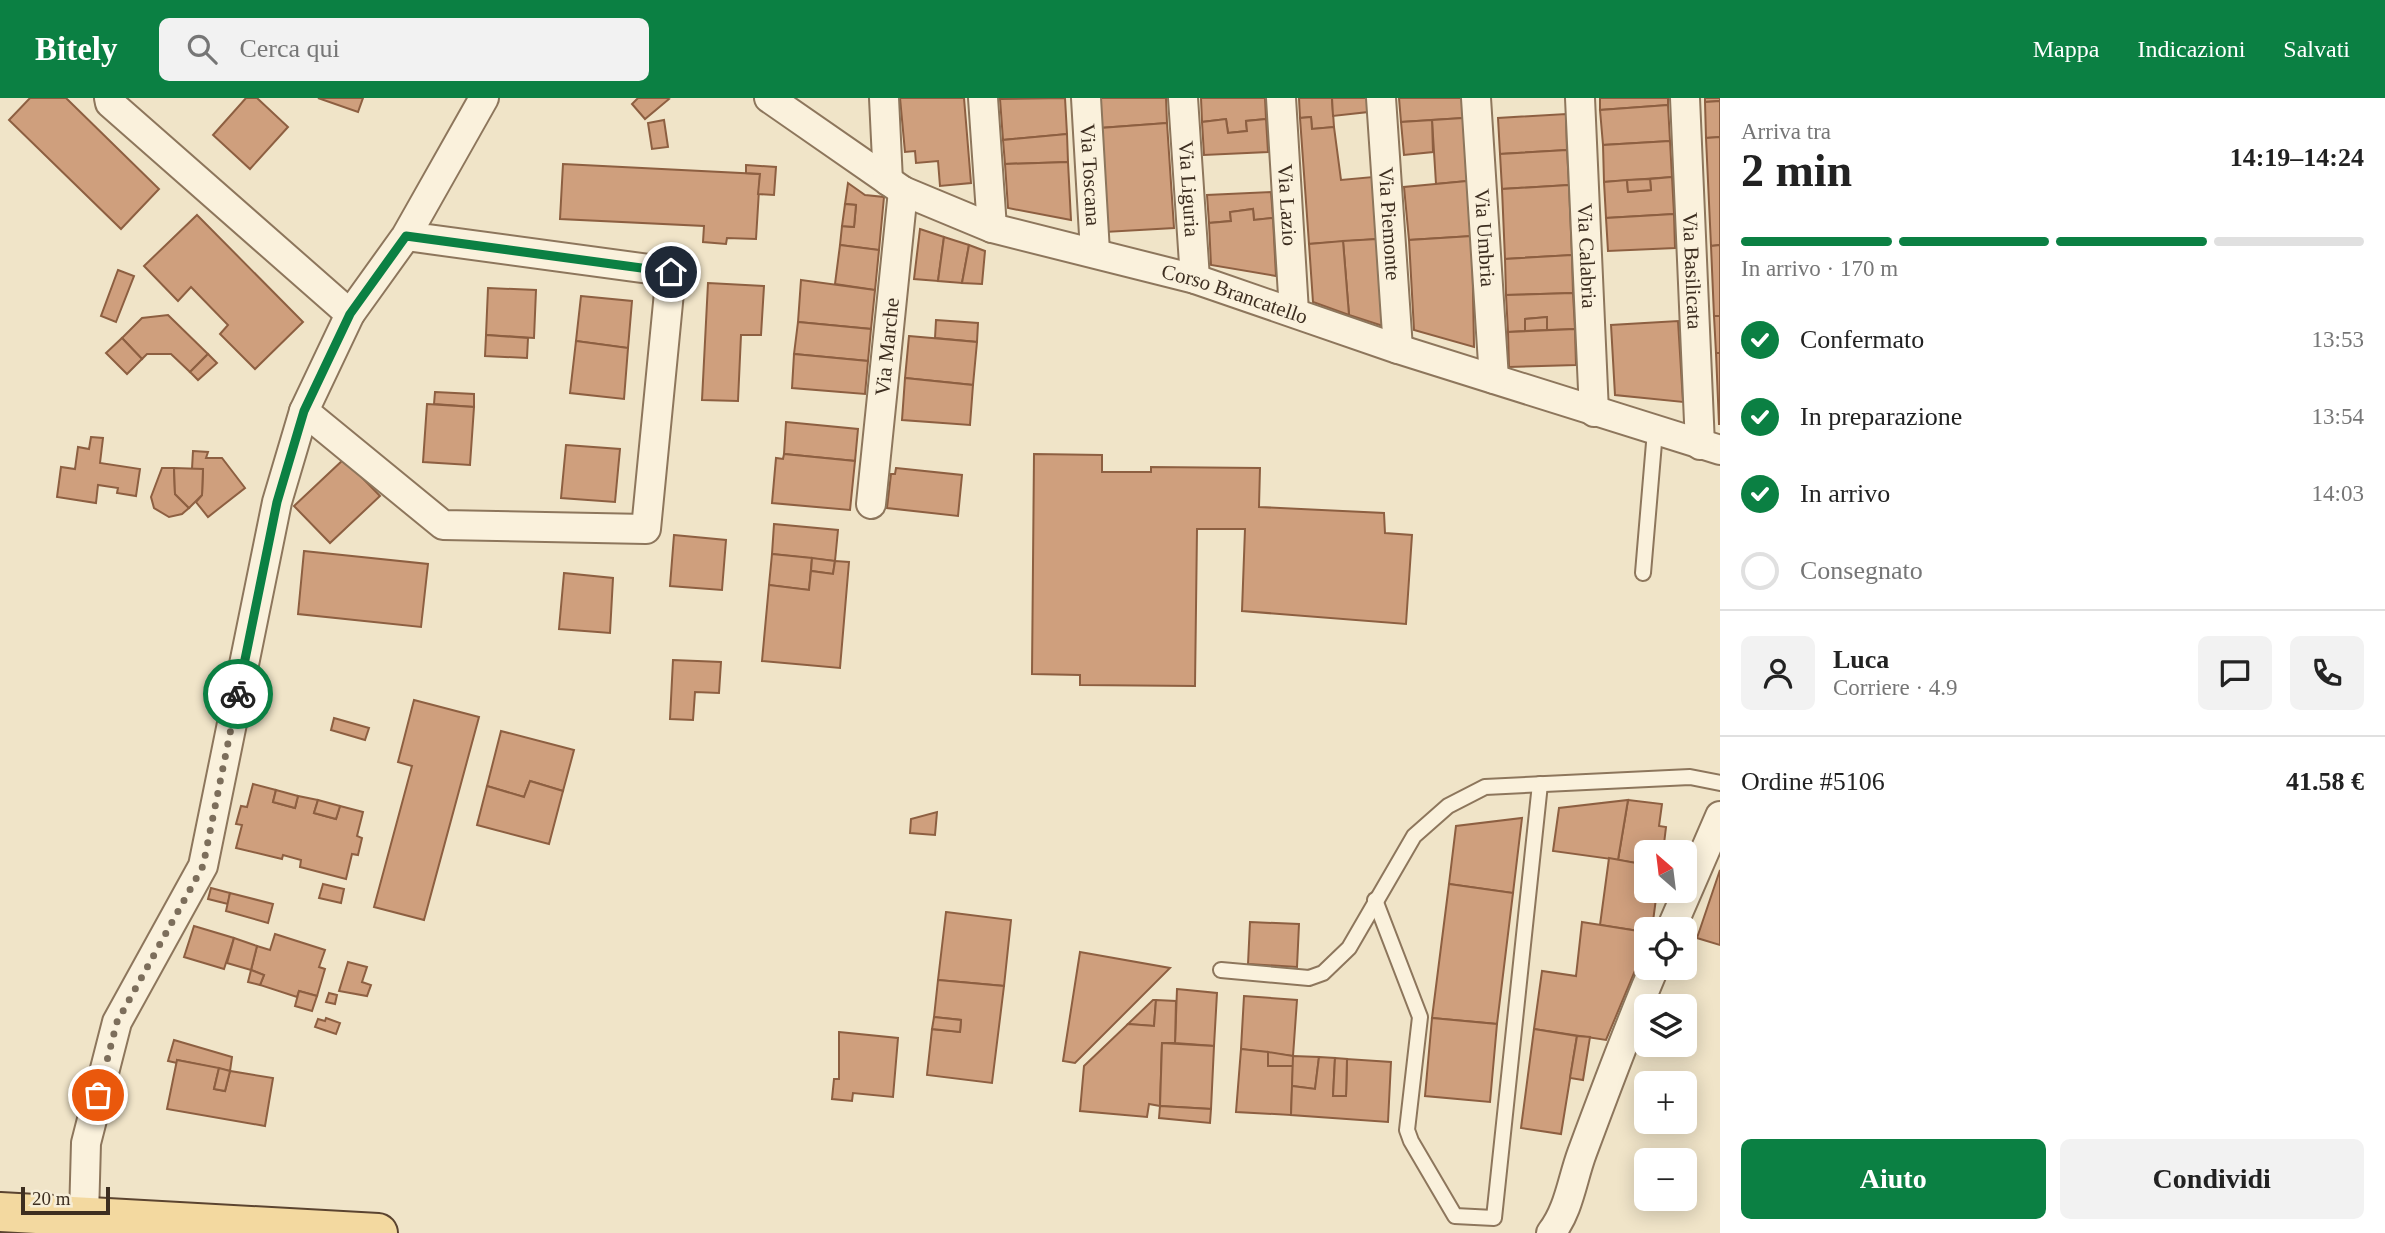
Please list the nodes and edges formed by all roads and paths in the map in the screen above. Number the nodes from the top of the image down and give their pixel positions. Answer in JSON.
{"nodes":[{"id":1,"x":109,"y":98,"type":"edge"},
{"id":2,"x":484,"y":98,"type":"edge"},
{"id":3,"x":884,"y":98,"type":"edge"},
{"id":4,"x":983,"y":98,"type":"edge"},
{"id":5,"x":1086,"y":98,"type":"edge"},
{"id":6,"x":1183,"y":98,"type":"edge"},
{"id":7,"x":1281,"y":98,"type":"edge"},
{"id":8,"x":1381,"y":98,"type":"edge"},
{"id":9,"x":1476,"y":98,"type":"edge"},
{"id":10,"x":1580,"y":98,"type":"edge"},
{"id":11,"x":1685,"y":98,"type":"edge"},
{"id":12,"x":773,"y":99,"type":"edge"},
{"id":13,"x":895,"y":186,"type":"junction"},
{"id":14,"x":992,"y":228,"type":"junction"},
{"id":15,"x":406,"y":236,"type":"junction"},
{"id":16,"x":1095,"y":252,"type":"junction"},
{"id":17,"x":1195,"y":279,"type":"junction"},
{"id":18,"x":1294,"y":313,"type":"junction"},
{"id":19,"x":350,"y":314,"type":"junction"},
{"id":20,"x":1398,"y":349,"type":"junction"},
{"id":21,"x":1494,"y":379,"type":"junction"},
{"id":22,"x":304,"y":411,"type":"junction"},
{"id":23,"x":1594,"y":412,"type":"junction"},
{"id":24,"x":1655,"y":432,"type":"junction"},
{"id":25,"x":1710,"y":447,"type":"edge"},
{"id":26,"x":871,"y":504,"type":"dead end"},
{"id":27,"x":1643,"y":573,"type":"dead end"},
{"id":28,"x":1720,"y":783,"type":"edge"},
{"id":29,"x":1540,"y":784,"type":"junction"},
{"id":30,"x":1720,"y":816,"type":"edge"},
{"id":31,"x":1375,"y":900,"type":"junction"},
{"id":32,"x":1676,"y":917,"type":"edge"},
{"id":33,"x":1221,"y":970,"type":"dead end"},
{"id":34,"x":1649,"y":980,"type":"edge"},
{"id":35,"x":0,"y":1212,"type":"edge"},
{"id":36,"x":84,"y":1216,"type":"junction"},
{"id":37,"x":1561,"y":1228,"type":"edge"},
{"id":38,"x":378,"y":1233,"type":"edge"}],
"edges":[{"from":1,"to":19,"type":"street"},
{"from":2,"to":15,"type":"street"},
{"from":3,"to":13,"type":"street","name":"Via Marche"},
{"from":4,"to":14,"type":"street"},
{"from":5,"to":16,"type":"street","name":"Via Toscana"},
{"from":6,"to":17,"type":"street","name":"Via Liguria"},
{"from":7,"to":18,"type":"street","name":"Via Lazio"},
{"from":8,"to":20,"type":"street","name":"Via Piemonte"},
{"from":9,"to":21,"type":"street","name":"Via Umbria"},
{"from":10,"to":23,"type":"street","name":"Via Calabria"},
{"from":11,"to":25,"type":"street","name":"Via Basilicata"},
{"from":12,"to":13,"type":"street","name":"Corso Brancatello"},
{"from":13,"to":14,"type":"street","name":"Corso Brancatello"},
{"from":13,"to":26,"type":"street","name":"Via Marche"},
{"from":14,"to":16,"type":"street","name":"Corso Brancatello"},
{"from":15,"to":19,"type":"street"},
{"from":15,"to":22,"type":"street"},
{"from":16,"to":17,"type":"street","name":"Corso Brancatello"},
{"from":17,"to":18,"type":"street","name":"Corso Brancatello"},
{"from":18,"to":20,"type":"street","name":"Corso Brancatello"},
{"from":19,"to":22,"type":"street"},
{"from":20,"to":21,"type":"street","name":"Corso Brancatello"},
{"from":21,"to":23,"type":"street","name":"Corso Brancatello"},
{"from":22,"to":36,"type":"street"},
{"from":23,"to":24,"type":"street","name":"Corso Brancatello"},
{"from":24,"to":25,"type":"street","name":"Corso Brancatello"},
{"from":24,"to":27,"type":"lane"},
{"from":28,"to":29,"type":"lane"},
{"from":29,"to":31,"type":"lane"},
{"from":29,"to":31,"type":"lane"},
{"from":30,"to":32,"type":"street"},
{"from":31,"to":33,"type":"lane"},
{"from":34,"to":37,"type":"street"},
{"from":35,"to":36,"type":"main road"},
{"from":36,"to":38,"type":"main road"}]}
